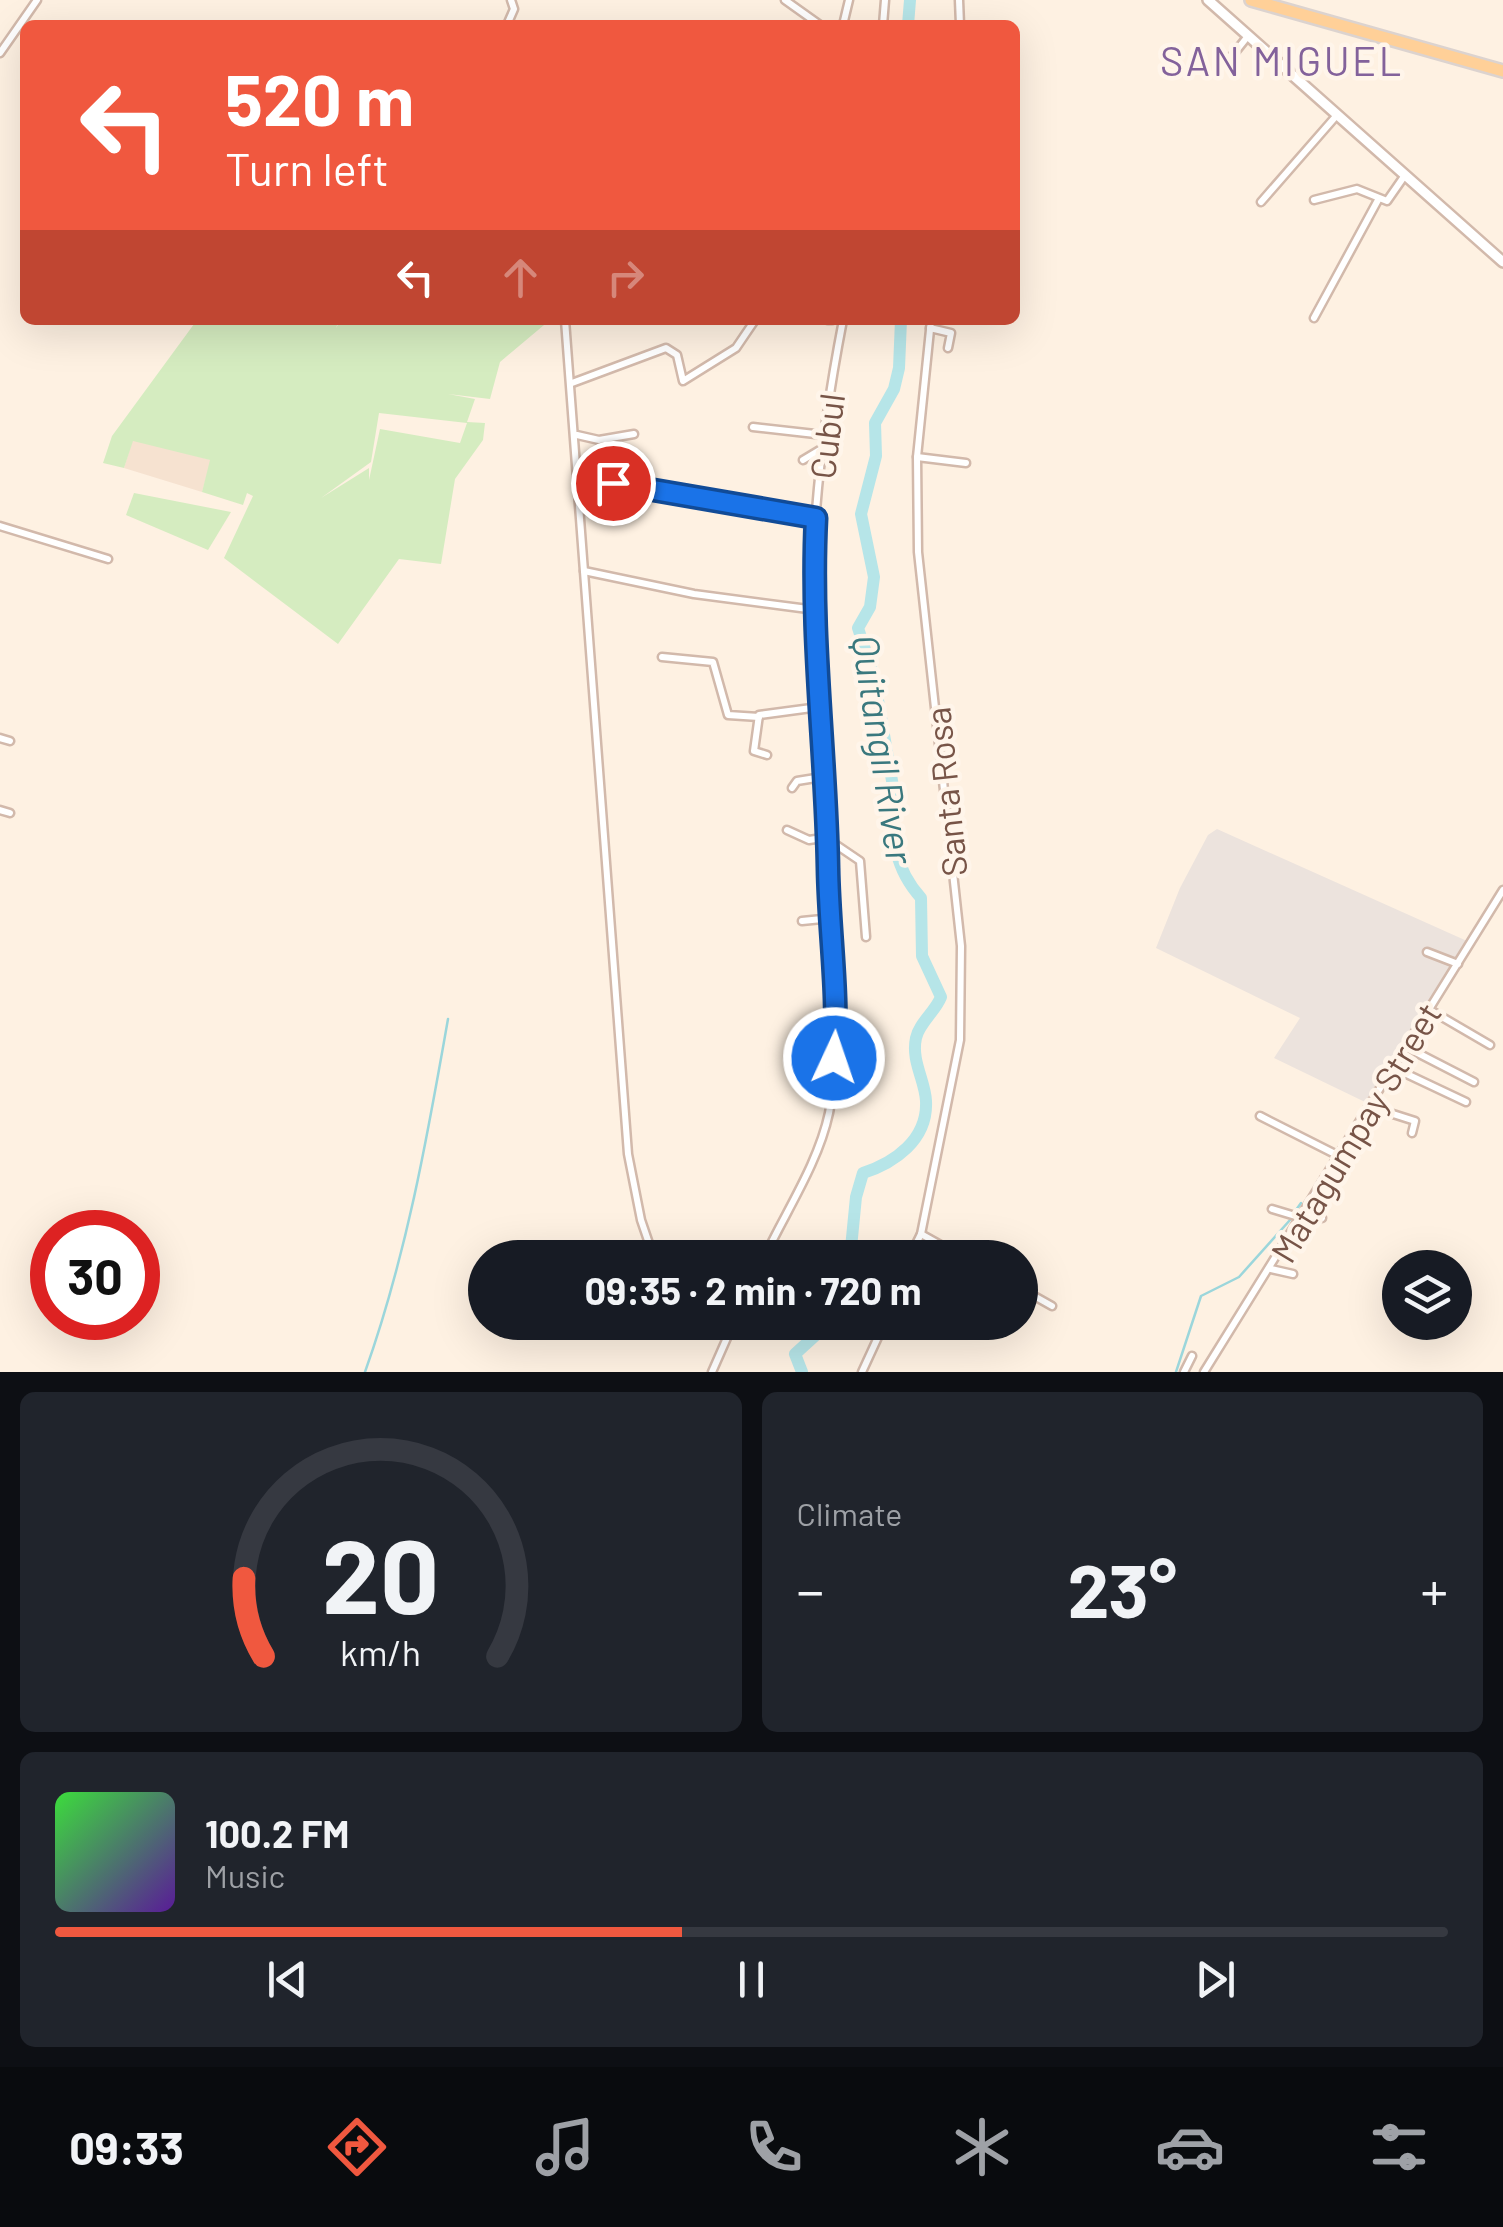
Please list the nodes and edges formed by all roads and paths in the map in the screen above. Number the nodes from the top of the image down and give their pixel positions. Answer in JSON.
{"nodes":[{"id":1,"x":785,"y":0,"type":"edge"},
{"id":2,"x":1208,"y":0,"type":"edge"},
{"id":3,"x":1250,"y":0,"type":"edge"},
{"id":4,"x":813,"y":20,"type":"edge"},
{"id":5,"x":20,"y":25,"type":"edge"},
{"id":6,"x":1248,"y":36,"type":"junction"},
{"id":7,"x":0,"y":54,"type":"edge"},
{"id":8,"x":1228,"y":61,"type":"dead end"},
{"id":9,"x":1503,"y":71,"type":"edge"},
{"id":10,"x":1337,"y":115,"type":"junction"},
{"id":11,"x":1403,"y":178,"type":"junction"},
{"id":12,"x":1314,"y":200,"type":"dead end"},
{"id":13,"x":1378,"y":200,"type":"junction"},
{"id":14,"x":1261,"y":202,"type":"dead end"},
{"id":15,"x":1503,"y":262,"type":"edge"},
{"id":16,"x":1314,"y":318,"type":"dead end"},
{"id":17,"x":566,"y":325,"type":"edge"},
{"id":18,"x":752,"y":325,"type":"edge"},
{"id":19,"x":842,"y":325,"type":"edge"},
{"id":20,"x":930,"y":325,"type":"edge"},
{"id":21,"x":932,"y":325,"type":"edge"},
{"id":22,"x":948,"y":348,"type":"dead end"},
{"id":23,"x":572,"y":383,"type":"junction"},
{"id":24,"x":753,"y":427,"type":"dead end"},
{"id":25,"x":634,"y":434,"type":"dead end"},
{"id":26,"x":576,"y":435,"type":"junction"},
{"id":27,"x":824,"y":435,"type":"junction"},
{"id":28,"x":823,"y":448,"type":"junction"},
{"id":29,"x":917,"y":457,"type":"junction"},
{"id":30,"x":803,"y":460,"type":"dead end"},
{"id":31,"x":966,"y":463,"type":"dead end"},
{"id":32,"x":579,"y":478,"type":"junction"},
{"id":33,"x":816,"y":518,"type":"junction"},
{"id":34,"x":0,"y":526,"type":"edge"},
{"id":35,"x":108,"y":559,"type":"dead end"},
{"id":36,"x":584,"y":570,"type":"junction"},
{"id":37,"x":812,"y":605,"type":"junction"},
{"id":38,"x":662,"y":657,"type":"dead end"},
{"id":39,"x":818,"y":707,"type":"junction"},
{"id":40,"x":758,"y":717,"type":"junction"},
{"id":41,"x":0,"y":738,"type":"edge"},
{"id":42,"x":10,"y":741,"type":"dead end"},
{"id":43,"x":766,"y":755,"type":"dead end"},
{"id":44,"x":822,"y":778,"type":"junction"},
{"id":45,"x":792,"y":788,"type":"dead end"},
{"id":46,"x":0,"y":810,"type":"edge"},
{"id":47,"x":10,"y":812,"type":"dead end"},
{"id":48,"x":786,"y":830,"type":"dead end"},
{"id":49,"x":829,"y":838,"type":"junction"},
{"id":50,"x":1503,"y":890,"type":"edge"},
{"id":51,"x":832,"y":918,"type":"junction"},
{"id":52,"x":802,"y":922,"type":"dead end"},
{"id":53,"x":866,"y":937,"type":"dead end"},
{"id":54,"x":1427,"y":952,"type":"dead end"},
{"id":55,"x":1458,"y":964,"type":"junction"},
{"id":56,"x":1430,"y":1010,"type":"junction"},
{"id":57,"x":1490,"y":1045,"type":"dead end"},
{"id":58,"x":1406,"y":1047,"type":"junction"},
{"id":59,"x":1394,"y":1068,"type":"junction"},
{"id":60,"x":1474,"y":1082,"type":"dead end"},
{"id":61,"x":1466,"y":1102,"type":"dead end"},
{"id":62,"x":1371,"y":1107,"type":"junction"},
{"id":63,"x":1260,"y":1116,"type":"dead end"},
{"id":64,"x":1412,"y":1133,"type":"dead end"},
{"id":65,"x":1339,"y":1156,"type":"junction"},
{"id":66,"x":1272,"y":1209,"type":"dead end"},
{"id":67,"x":1304,"y":1215,"type":"junction"},
{"id":68,"x":1322,"y":1218,"type":"dead end"},
{"id":69,"x":921,"y":1234,"type":"junction"},
{"id":70,"x":649,"y":1240,"type":"edge"},
{"id":71,"x":773,"y":1240,"type":"edge"},
{"id":72,"x":918,"y":1240,"type":"edge"},
{"id":73,"x":932,"y":1240,"type":"edge"},
{"id":74,"x":1271,"y":1269,"type":"junction"},
{"id":75,"x":1293,"y":1274,"type":"dead end"},
{"id":76,"x":1038,"y":1298,"type":"edge"},
{"id":77,"x":1052,"y":1306,"type":"dead end"},
{"id":78,"x":726,"y":1340,"type":"edge"},
{"id":79,"x":877,"y":1340,"type":"edge"},
{"id":80,"x":1192,"y":1356,"type":"dead end"},
{"id":81,"x":712,"y":1372,"type":"edge"},
{"id":82,"x":862,"y":1372,"type":"edge"},
{"id":83,"x":1184,"y":1372,"type":"edge"},
{"id":84,"x":1204,"y":1372,"type":"edge"}],
"edges":[{"from":1,"to":4,"type":"street"},
{"from":2,"to":6,"type":"street"},
{"from":3,"to":9,"type":"main road"},
{"from":5,"to":7,"type":"street"},
{"from":6,"to":8,"type":"street"},
{"from":6,"to":10,"type":"street"},
{"from":10,"to":11,"type":"street"},
{"from":10,"to":14,"type":"street"},
{"from":11,"to":13,"type":"street"},
{"from":11,"to":15,"type":"street"},
{"from":12,"to":13,"type":"street"},
{"from":13,"to":16,"type":"street"},
{"from":17,"to":23,"type":"street"},
{"from":18,"to":23,"type":"street"},
{"from":19,"to":27,"type":"street","name":"Cubul"},
{"from":20,"to":29,"type":"street","name":"Santa Rosa"},
{"from":21,"to":22,"type":"street"},
{"from":23,"to":26,"type":"street"},
{"from":24,"to":27,"type":"street"},
{"from":25,"to":26,"type":"street"},
{"from":26,"to":32,"type":"street"},
{"from":27,"to":28,"type":"street","name":"Cubul"},
{"from":28,"to":30,"type":"street"},
{"from":28,"to":33,"type":"street","name":"Cubul"},
{"from":29,"to":31,"type":"street"},
{"from":29,"to":69,"type":"street","name":"Santa Rosa"},
{"from":32,"to":33,"type":"street"},
{"from":32,"to":36,"type":"street"},
{"from":33,"to":37,"type":"street","name":"Cubul"},
{"from":34,"to":35,"type":"street"},
{"from":36,"to":37,"type":"street"},
{"from":36,"to":70,"type":"street"},
{"from":37,"to":39,"type":"street","name":"Cubul"},
{"from":38,"to":40,"type":"street"},
{"from":39,"to":40,"type":"street"},
{"from":39,"to":44,"type":"street","name":"Cubul"},
{"from":40,"to":43,"type":"street"},
{"from":41,"to":42,"type":"street"},
{"from":44,"to":45,"type":"street"},
{"from":44,"to":49,"type":"street","name":"Cubul"},
{"from":46,"to":47,"type":"street"},
{"from":48,"to":49,"type":"street"},
{"from":49,"to":51,"type":"street","name":"Cubul"},
{"from":49,"to":53,"type":"street"},
{"from":50,"to":55,"type":"street","name":"Matagumpay Street"},
{"from":51,"to":52,"type":"street"},
{"from":51,"to":71,"type":"street","name":"Cubul"},
{"from":54,"to":55,"type":"street"},
{"from":55,"to":56,"type":"street","name":"Matagumpay Street"},
{"from":56,"to":57,"type":"street"},
{"from":56,"to":58,"type":"street","name":"Matagumpay Street"},
{"from":58,"to":59,"type":"street","name":"Matagumpay Street"},
{"from":58,"to":60,"type":"street"},
{"from":59,"to":61,"type":"street"},
{"from":59,"to":62,"type":"street","name":"Matagumpay Street"},
{"from":62,"to":64,"type":"street"},
{"from":62,"to":65,"type":"street","name":"Matagumpay Street"},
{"from":63,"to":65,"type":"street"},
{"from":65,"to":67,"type":"street","name":"Matagumpay Street"},
{"from":66,"to":67,"type":"street"},
{"from":67,"to":68,"type":"street"},
{"from":67,"to":74,"type":"street","name":"Matagumpay Street"},
{"from":69,"to":72,"type":"street","name":"Santa Rosa"},
{"from":69,"to":73,"type":"street"},
{"from":74,"to":75,"type":"street"},
{"from":74,"to":84,"type":"street","name":"Matagumpay Street"},
{"from":76,"to":77,"type":"street"},
{"from":78,"to":81,"type":"street"},
{"from":79,"to":82,"type":"street"},
{"from":80,"to":83,"type":"street"}]}
